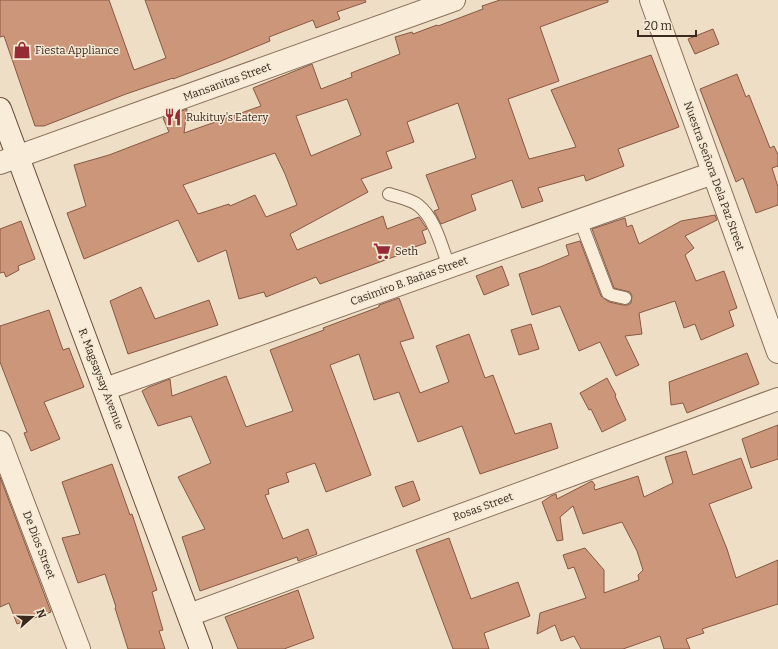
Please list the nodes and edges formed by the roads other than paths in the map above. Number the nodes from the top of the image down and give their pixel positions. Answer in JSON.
{"nodes":[{"id":1,"x":454,"y":0,"type":"edge"},
{"id":2,"x":651,"y":0,"type":"edge"},
{"id":3,"x":0,"y":109,"type":"edge"},
{"id":4,"x":9,"y":160,"type":"edge"},
{"id":5,"x":713,"y":173,"type":"junction"},
{"id":6,"x":389,"y":194,"type":"dead end"},
{"id":7,"x":580,"y":220,"type":"junction"},
{"id":8,"x":448,"y":267,"type":"junction"},
{"id":9,"x":625,"y":298,"type":"dead end"},
{"id":10,"x":778,"y":352,"type":"edge"},
{"id":11,"x":105,"y":389,"type":"junction"},
{"id":12,"x":778,"y":399,"type":"edge"},
{"id":13,"x":0,"y":442,"type":"edge"},
{"id":14,"x":189,"y":615,"type":"junction"},
{"id":15,"x":78,"y":649,"type":"edge"},
{"id":16,"x":202,"y":649,"type":"edge"}],
"edges":[{"from":1,"to":4,"type":"street","name":"Mansanitas Street"},
{"from":2,"to":5,"type":"street","name":"Nuestra Señora Dela Paz Street"},
{"from":3,"to":4,"type":"street","name":"R. Magsaysay Avenue"},
{"from":4,"to":11,"type":"street","name":"R. Magsaysay Avenue"},
{"from":5,"to":7,"type":"street","name":"Casimiro B. Bañas Street"},
{"from":5,"to":10,"type":"street","name":"Nuestra Señora Dela Paz Street"},
{"from":6,"to":8,"type":"lane"},
{"from":7,"to":8,"type":"street","name":"Casimiro B. Bañas Street"},
{"from":7,"to":9,"type":"lane"},
{"from":8,"to":11,"type":"street","name":"Casimiro B. Bañas Street"},
{"from":11,"to":14,"type":"street","name":"R. Magsaysay Avenue"},
{"from":12,"to":14,"type":"street","name":"Rosas Street"},
{"from":13,"to":15,"type":"street","name":"De Dios Street"},
{"from":14,"to":16,"type":"street","name":"R. Magsaysay Avenue"}]}
